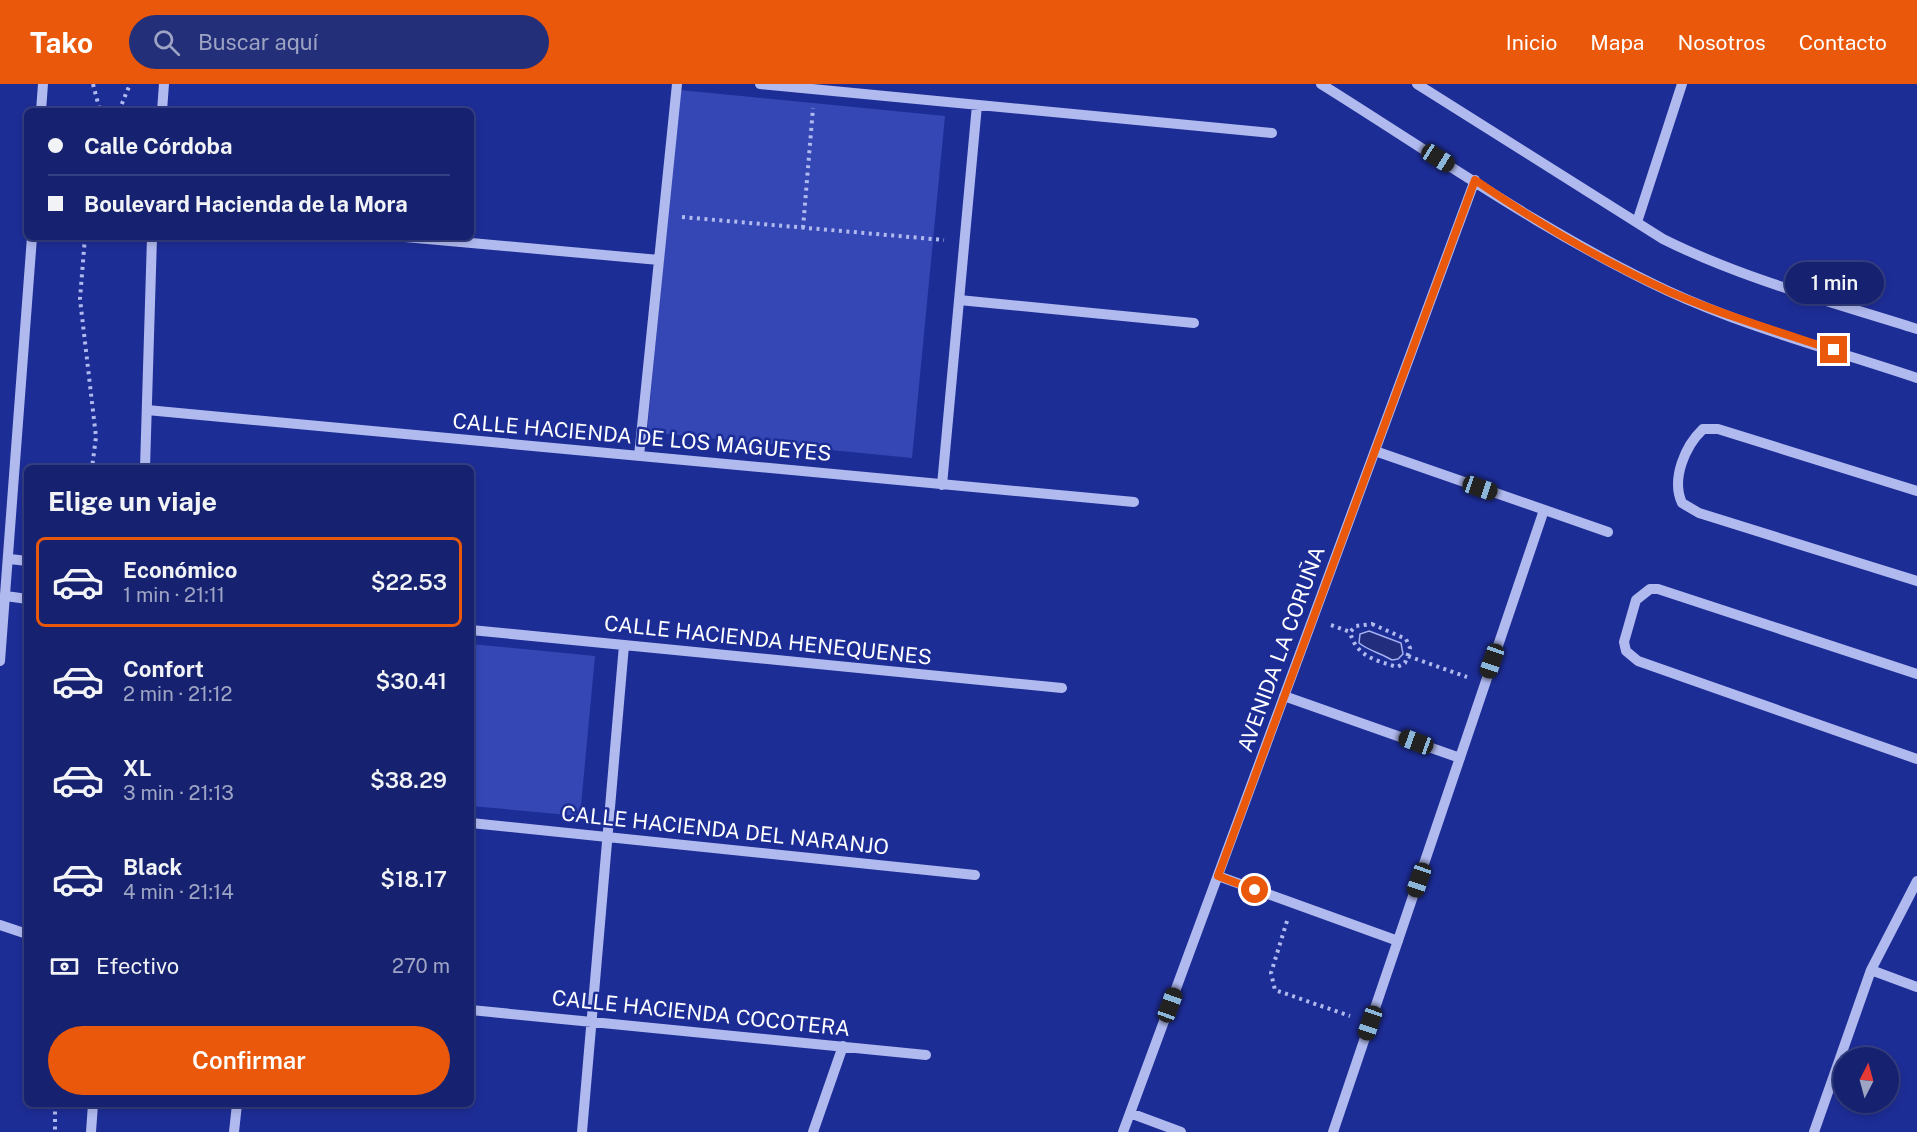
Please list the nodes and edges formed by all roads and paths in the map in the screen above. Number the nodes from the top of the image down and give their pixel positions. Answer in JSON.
{"nodes":[{"id":1,"x":43,"y":84,"type":"edge"},
{"id":2,"x":93,"y":84,"type":"edge"},
{"id":3,"x":130,"y":84,"type":"edge"},
{"id":4,"x":164,"y":84,"type":"edge"},
{"id":5,"x":677,"y":84,"type":"edge"},
{"id":6,"x":760,"y":84,"type":"edge"},
{"id":7,"x":1417,"y":84,"type":"edge"},
{"id":8,"x":1682,"y":84,"type":"edge"},
{"id":9,"x":1327,"y":86,"type":"edge"},
{"id":10,"x":814,"y":89,"type":"junction"},
{"id":11,"x":977,"y":105,"type":"junction"},
{"id":12,"x":41,"y":108,"type":"edge"},
{"id":13,"x":99,"y":108,"type":"edge"},
{"id":14,"x":120,"y":108,"type":"edge"},
{"id":15,"x":162,"y":108,"type":"edge"},
{"id":16,"x":1272,"y":133,"type":"dead end"},
{"id":17,"x":1475,"y":180,"type":"junction"},
{"id":18,"x":664,"y":216,"type":"junction"},
{"id":19,"x":1637,"y":222,"type":"junction"},
{"id":20,"x":803,"y":228,"type":"junction"},
{"id":21,"x":32,"y":240,"type":"edge"},
{"id":22,"x":85,"y":240,"type":"edge"},
{"id":23,"x":152,"y":240,"type":"edge"},
{"id":24,"x":438,"y":240,"type":"edge"},
{"id":25,"x":965,"y":242,"type":"junction"},
{"id":26,"x":659,"y":260,"type":"junction"},
{"id":27,"x":959,"y":300,"type":"junction"},
{"id":28,"x":1194,"y":323,"type":"dead end"},
{"id":29,"x":1917,"y":329,"type":"edge"},
{"id":30,"x":1917,"y":378,"type":"edge"},
{"id":31,"x":147,"y":410,"type":"junction"},
{"id":32,"x":1375,"y":451,"type":"junction"},
{"id":33,"x":639,"y":456,"type":"junction"},
{"id":34,"x":92,"y":465,"type":"edge"},
{"id":35,"x":145,"y":465,"type":"edge"},
{"id":36,"x":942,"y":485,"type":"junction"},
{"id":37,"x":1917,"y":491,"type":"edge"},
{"id":38,"x":1134,"y":502,"type":"dead end"},
{"id":39,"x":1544,"y":510,"type":"junction"},
{"id":40,"x":1608,"y":532,"type":"dead end"},
{"id":41,"x":10,"y":559,"type":"junction"},
{"id":42,"x":24,"y":561,"type":"edge"},
{"id":43,"x":1917,"y":581,"type":"edge"},
{"id":44,"x":6,"y":596,"type":"junction"},
{"id":45,"x":24,"y":599,"type":"edge"},
{"id":46,"x":474,"y":630,"type":"edge"},
{"id":47,"x":624,"y":645,"type":"junction"},
{"id":48,"x":1408,"y":656,"type":"junction"},
{"id":49,"x":0,"y":661,"type":"edge"},
{"id":50,"x":1917,"y":674,"type":"edge"},
{"id":51,"x":1485,"y":683,"type":"junction"},
{"id":52,"x":1062,"y":688,"type":"dead end"},
{"id":53,"x":1284,"y":696,"type":"junction"},
{"id":54,"x":1460,"y":758,"type":"junction"},
{"id":55,"x":1917,"y":759,"type":"edge"},
{"id":56,"x":474,"y":823,"type":"edge"},
{"id":57,"x":608,"y":837,"type":"junction"},
{"id":58,"x":975,"y":875,"type":"dead end"},
{"id":59,"x":1218,"y":876,"type":"junction"},
{"id":60,"x":1917,"y":881,"type":"edge"},
{"id":61,"x":1292,"y":903,"type":"junction"},
{"id":62,"x":0,"y":925,"type":"edge"},
{"id":63,"x":24,"y":933,"type":"edge"},
{"id":64,"x":1398,"y":941,"type":"junction"},
{"id":65,"x":1871,"y":970,"type":"junction"},
{"id":66,"x":1917,"y":987,"type":"edge"},
{"id":67,"x":474,"y":1010,"type":"edge"},
{"id":68,"x":592,"y":1022,"type":"junction"},
{"id":69,"x":1370,"y":1023,"type":"junction"},
{"id":70,"x":843,"y":1047,"type":"junction"},
{"id":71,"x":926,"y":1055,"type":"dead end"},
{"id":72,"x":55,"y":1107,"type":"edge"},
{"id":73,"x":93,"y":1107,"type":"edge"},
{"id":74,"x":237,"y":1107,"type":"edge"},
{"id":75,"x":1130,"y":1113,"type":"junction"},
{"id":76,"x":55,"y":1132,"type":"edge"},
{"id":77,"x":91,"y":1132,"type":"edge"},
{"id":78,"x":234,"y":1132,"type":"edge"},
{"id":79,"x":582,"y":1132,"type":"edge"},
{"id":80,"x":813,"y":1132,"type":"edge"},
{"id":81,"x":1123,"y":1132,"type":"edge"},
{"id":82,"x":1181,"y":1132,"type":"edge"},
{"id":83,"x":1333,"y":1132,"type":"edge"},
{"id":84,"x":1814,"y":1132,"type":"edge"}],
"edges":[{"from":1,"to":12,"type":"street"},
{"from":2,"to":13,"type":"path"},
{"from":3,"to":14,"type":"path"},
{"from":4,"to":15,"type":"street"},
{"from":5,"to":18,"type":"street"},
{"from":6,"to":10,"type":"street"},
{"from":7,"to":19,"type":"street"},
{"from":8,"to":19,"type":"street"},
{"from":9,"to":17,"type":"street"},
{"from":10,"to":11,"type":"street"},
{"from":10,"to":20,"type":"path"},
{"from":11,"to":16,"type":"street"},
{"from":11,"to":25,"type":"street"},
{"from":17,"to":30,"type":"street"},
{"from":17,"to":32,"type":"street","name":"AVENIDA LA CORUÑA"},
{"from":18,"to":20,"type":"path"},
{"from":18,"to":26,"type":"street"},
{"from":19,"to":29,"type":"street"},
{"from":20,"to":25,"type":"path"},
{"from":21,"to":41,"type":"street"},
{"from":22,"to":34,"type":"path"},
{"from":23,"to":31,"type":"street"},
{"from":24,"to":26,"type":"street"},
{"from":25,"to":27,"type":"street"},
{"from":26,"to":33,"type":"street"},
{"from":27,"to":28,"type":"street"},
{"from":27,"to":36,"type":"street"},
{"from":31,"to":33,"type":"street","name":"CALLE HACIENDA DE LOS MAGUEYES"},
{"from":31,"to":35,"type":"street"},
{"from":32,"to":39,"type":"street"},
{"from":32,"to":53,"type":"street","name":"AVENIDA LA CORUÑA"},
{"from":33,"to":36,"type":"street","name":"CALLE HACIENDA DE LOS MAGUEYES"},
{"from":36,"to":38,"type":"street","name":"CALLE HACIENDA DE LOS MAGUEYES"},
{"from":37,"to":43,"type":"street"},
{"from":39,"to":40,"type":"street"},
{"from":39,"to":51,"type":"street"},
{"from":41,"to":42,"type":"street"},
{"from":41,"to":44,"type":"street"},
{"from":44,"to":45,"type":"street"},
{"from":44,"to":49,"type":"street"},
{"from":46,"to":47,"type":"street","name":"CALLE HACIENDA HENEQUENES"},
{"from":47,"to":52,"type":"street","name":"CALLE HACIENDA HENEQUENES"},
{"from":47,"to":57,"type":"street"},
{"from":48,"to":48,"type":"path"},
{"from":48,"to":51,"type":"path"},
{"from":50,"to":55,"type":"street"},
{"from":51,"to":54,"type":"street"},
{"from":53,"to":54,"type":"street"},
{"from":53,"to":59,"type":"street","name":"AVENIDA LA CORUÑA"},
{"from":54,"to":64,"type":"street"},
{"from":56,"to":57,"type":"street","name":"CALLE HACIENDA DEL NARANJO"},
{"from":57,"to":58,"type":"street","name":"CALLE HACIENDA DEL NARANJO"},
{"from":57,"to":68,"type":"street"},
{"from":59,"to":61,"type":"street"},
{"from":59,"to":75,"type":"street","name":"AVENIDA LA CORUÑA"},
{"from":60,"to":65,"type":"street"},
{"from":61,"to":64,"type":"street"},
{"from":61,"to":69,"type":"path"},
{"from":62,"to":63,"type":"street"},
{"from":64,"to":69,"type":"street"},
{"from":65,"to":66,"type":"street"},
{"from":65,"to":84,"type":"street"},
{"from":67,"to":68,"type":"street","name":"CALLE HACIENDA COCOTERA"},
{"from":68,"to":70,"type":"street","name":"CALLE HACIENDA COCOTERA"},
{"from":68,"to":79,"type":"street"},
{"from":69,"to":83,"type":"street"},
{"from":70,"to":71,"type":"street","name":"CALLE HACIENDA COCOTERA"},
{"from":70,"to":80,"type":"street"},
{"from":72,"to":76,"type":"path"},
{"from":73,"to":77,"type":"street"},
{"from":74,"to":78,"type":"street"},
{"from":75,"to":81,"type":"street","name":"AVENIDA LA CORUÑA"},
{"from":75,"to":82,"type":"street"}]}
